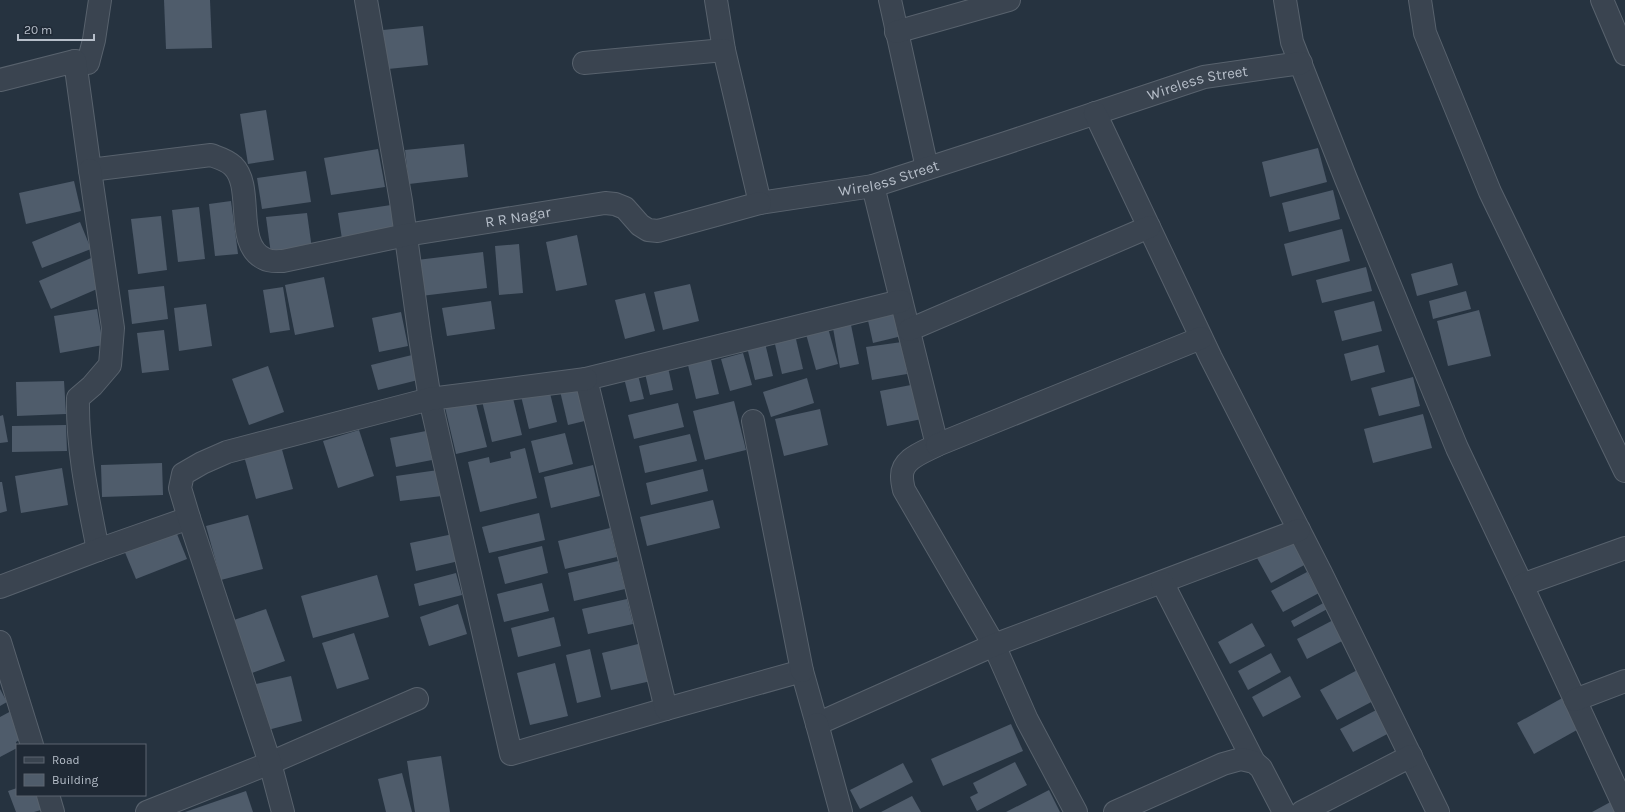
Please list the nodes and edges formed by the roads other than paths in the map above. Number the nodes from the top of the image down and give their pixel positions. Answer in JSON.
{"nodes":[{"id":1,"x":100,"y":0,"type":"edge"},
{"id":2,"x":366,"y":0,"type":"edge"},
{"id":3,"x":716,"y":0,"type":"edge"},
{"id":4,"x":890,"y":0,"type":"edge"},
{"id":5,"x":1009,"y":0,"type":"edge"},
{"id":6,"x":1285,"y":0,"type":"edge"},
{"id":7,"x":1420,"y":0,"type":"edge"},
{"id":8,"x":1602,"y":0,"type":"edge"},
{"id":9,"x":896,"y":32,"type":"junction"},
{"id":10,"x":724,"y":50,"type":"junction"},
{"id":11,"x":1625,"y":54,"type":"edge"},
{"id":12,"x":74,"y":61,"type":"junction"},
{"id":13,"x":584,"y":63,"type":"dead end"},
{"id":14,"x":1300,"y":63,"type":"junction"},
{"id":15,"x":0,"y":80,"type":"edge"},
{"id":16,"x":1095,"y":113,"type":"junction"},
{"id":17,"x":928,"y":168,"type":"junction"},
{"id":18,"x":90,"y":170,"type":"junction"},
{"id":19,"x":873,"y":186,"type":"junction"},
{"id":20,"x":760,"y":203,"type":"junction"},
{"id":21,"x":1149,"y":226,"type":"junction"},
{"id":22,"x":406,"y":235,"type":"junction"},
{"id":23,"x":901,"y":301,"type":"junction"},
{"id":24,"x":909,"y":330,"type":"junction"},
{"id":25,"x":1202,"y":338,"type":"junction"},
{"id":26,"x":586,"y":379,"type":"junction"},
{"id":27,"x":430,"y":399,"type":"junction"},
{"id":28,"x":753,"y":422,"type":"dead end"},
{"id":29,"x":937,"y":445,"type":"junction"},
{"id":30,"x":1625,"y":471,"type":"edge"},
{"id":31,"x":189,"y":518,"type":"junction"},
{"id":32,"x":1299,"y":530,"type":"junction"},
{"id":33,"x":1625,"y":548,"type":"edge"},
{"id":34,"x":98,"y":550,"type":"junction"},
{"id":35,"x":1162,"y":582,"type":"junction"},
{"id":36,"x":1522,"y":585,"type":"junction"},
{"id":37,"x":0,"y":587,"type":"edge"},
{"id":38,"x":0,"y":642,"type":"edge"},
{"id":39,"x":994,"y":645,"type":"junction"},
{"id":40,"x":802,"y":671,"type":"junction"},
{"id":41,"x":1625,"y":681,"type":"edge"},
{"id":42,"x":417,"y":699,"type":"dead end"},
{"id":43,"x":1575,"y":700,"type":"junction"},
{"id":44,"x":666,"y":709,"type":"junction"},
{"id":45,"x":817,"y":724,"type":"junction"},
{"id":46,"x":32,"y":744,"type":"edge"},
{"id":47,"x":1411,"y":756,"type":"junction"},
{"id":48,"x":1254,"y":762,"type":"junction"},
{"id":49,"x":270,"y":763,"type":"junction"},
{"id":50,"x":48,"y":796,"type":"edge"},
{"id":51,"x":1625,"y":808,"type":"edge"},
{"id":52,"x":54,"y":812,"type":"edge"},
{"id":53,"x":147,"y":812,"type":"edge"},
{"id":54,"x":283,"y":812,"type":"edge"},
{"id":55,"x":841,"y":812,"type":"edge"},
{"id":56,"x":1076,"y":812,"type":"edge"},
{"id":57,"x":1115,"y":812,"type":"edge"},
{"id":58,"x":1284,"y":812,"type":"edge"},
{"id":59,"x":1302,"y":812,"type":"edge"},
{"id":60,"x":1438,"y":812,"type":"edge"}],
"edges":[{"from":1,"to":12,"type":"street"},
{"from":2,"to":22,"type":"street"},
{"from":3,"to":10,"type":"street"},
{"from":4,"to":9,"type":"street"},
{"from":5,"to":9,"type":"street"},
{"from":6,"to":14,"type":"street"},
{"from":7,"to":30,"type":"street"},
{"from":8,"to":11,"type":"street"},
{"from":9,"to":17,"type":"street"},
{"from":10,"to":13,"type":"street"},
{"from":10,"to":20,"type":"street"},
{"from":12,"to":15,"type":"street"},
{"from":12,"to":18,"type":"street"},
{"from":14,"to":16,"type":"street","name":"Wireless Street"},
{"from":14,"to":36,"type":"street"},
{"from":16,"to":17,"type":"street","name":"Wireless Street"},
{"from":16,"to":21,"type":"street"},
{"from":17,"to":19,"type":"street","name":"Wireless Street"},
{"from":18,"to":22,"type":"street","name":"R R Nagar"},
{"from":18,"to":34,"type":"street"},
{"from":19,"to":20,"type":"street","name":"Wireless Street"},
{"from":19,"to":23,"type":"street"},
{"from":20,"to":22,"type":"street","name":"R R Nagar"},
{"from":21,"to":24,"type":"street"},
{"from":21,"to":25,"type":"street"},
{"from":22,"to":27,"type":"street"},
{"from":23,"to":24,"type":"street"},
{"from":23,"to":26,"type":"street"},
{"from":24,"to":29,"type":"street"},
{"from":25,"to":29,"type":"street"},
{"from":25,"to":32,"type":"street"},
{"from":26,"to":27,"type":"street"},
{"from":26,"to":44,"type":"street"},
{"from":27,"to":31,"type":"street"},
{"from":27,"to":44,"type":"street"},
{"from":28,"to":40,"type":"street"},
{"from":29,"to":39,"type":"street"},
{"from":31,"to":34,"type":"street"},
{"from":31,"to":49,"type":"street"},
{"from":32,"to":35,"type":"street"},
{"from":32,"to":47,"type":"street"},
{"from":33,"to":36,"type":"street"},
{"from":34,"to":37,"type":"street"},
{"from":35,"to":39,"type":"street"},
{"from":35,"to":48,"type":"street"},
{"from":36,"to":43,"type":"street"},
{"from":38,"to":46,"type":"street"},
{"from":39,"to":45,"type":"street"},
{"from":39,"to":56,"type":"street"},
{"from":40,"to":44,"type":"street"},
{"from":40,"to":45,"type":"street"},
{"from":41,"to":43,"type":"street"},
{"from":42,"to":49,"type":"street"},
{"from":43,"to":51,"type":"street"},
{"from":45,"to":55,"type":"street"},
{"from":47,"to":59,"type":"street"},
{"from":47,"to":60,"type":"street"},
{"from":48,"to":57,"type":"street"},
{"from":48,"to":58,"type":"street"},
{"from":49,"to":53,"type":"street"},
{"from":49,"to":54,"type":"street"},
{"from":50,"to":52,"type":"street"}]}
